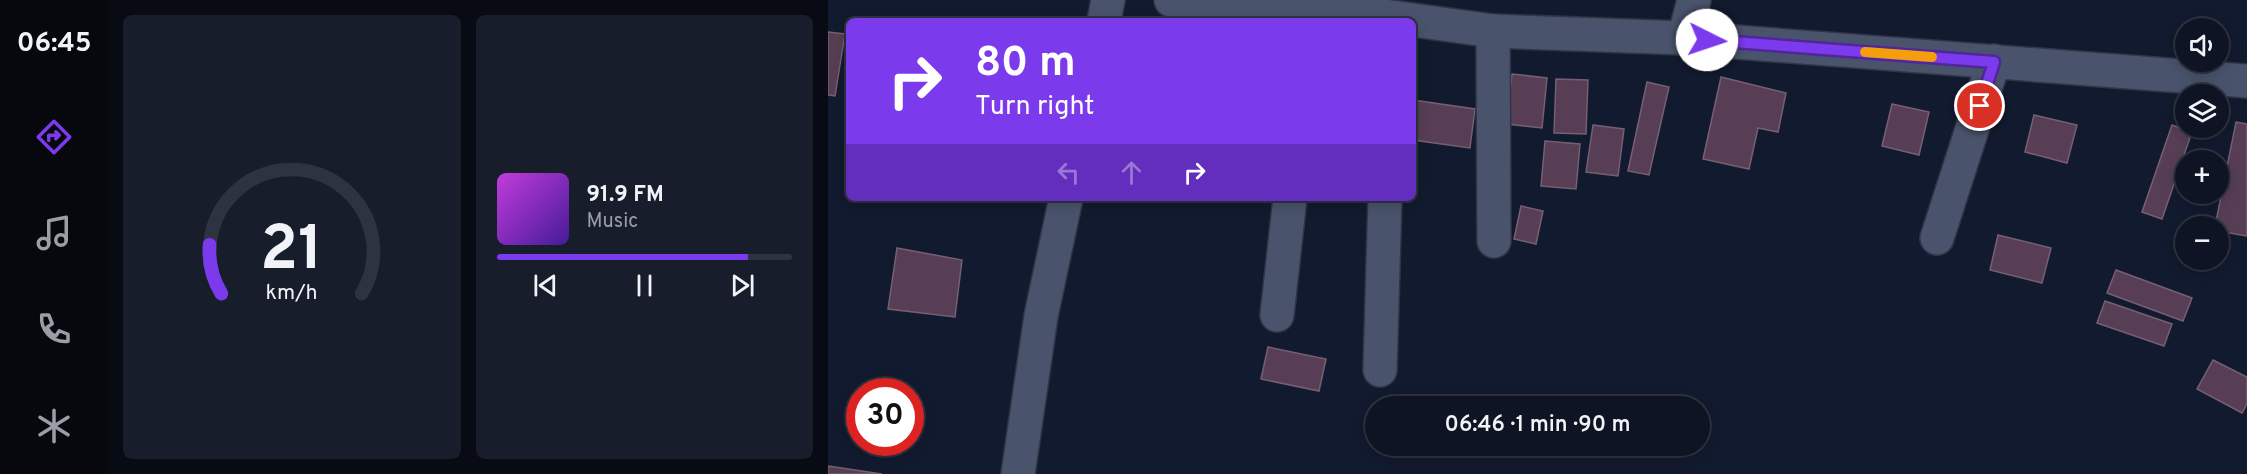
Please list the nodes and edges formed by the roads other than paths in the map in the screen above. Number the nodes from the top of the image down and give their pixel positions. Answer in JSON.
{"nodes":[{"id":1,"x":1108,"y":0,"type":"edge"},
{"id":2,"x":1172,"y":0,"type":"edge"},
{"id":3,"x":1694,"y":0,"type":"edge"},
{"id":4,"x":1312,"y":15,"type":"edge"},
{"id":5,"x":1105,"y":18,"type":"edge"},
{"id":6,"x":1371,"y":18,"type":"edge"},
{"id":7,"x":1416,"y":22,"type":"edge"},
{"id":8,"x":1493,"y":31,"type":"junction"},
{"id":9,"x":1683,"y":38,"type":"junction"},
{"id":10,"x":1994,"y":62,"type":"junction"},
{"id":11,"x":2247,"y":81,"type":"edge"},
{"id":12,"x":1065,"y":201,"type":"edge"},
{"id":13,"x":1290,"y":201,"type":"edge"},
{"id":14,"x":1385,"y":201,"type":"edge"},
{"id":15,"x":1937,"y":238,"type":"dead end"},
{"id":16,"x":1494,"y":241,"type":"dead end"},
{"id":17,"x":1276,"y":315,"type":"dead end"},
{"id":18,"x":1380,"y":370,"type":"dead end"},
{"id":19,"x":1018,"y":474,"type":"edge"}],
"edges":[{"from":1,"to":5,"type":"street"},
{"from":2,"to":4,"type":"street"},
{"from":3,"to":9,"type":"street"},
{"from":4,"to":6,"type":"street"},
{"from":7,"to":8,"type":"street"},
{"from":8,"to":9,"type":"street"},
{"from":8,"to":16,"type":"street"},
{"from":9,"to":10,"type":"street"},
{"from":10,"to":11,"type":"street"},
{"from":10,"to":15,"type":"street"},
{"from":12,"to":19,"type":"street"},
{"from":13,"to":17,"type":"street"},
{"from":14,"to":18,"type":"street"}]}
